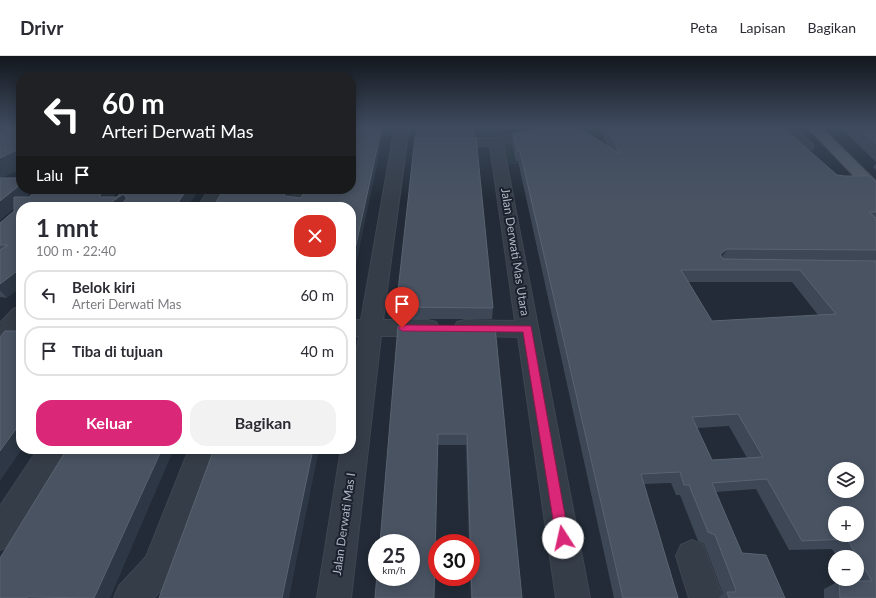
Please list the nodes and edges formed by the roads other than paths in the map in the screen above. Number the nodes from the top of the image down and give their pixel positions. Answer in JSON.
{"nodes":[{"id":1,"x":402,"y":151,"type":"edge"},
{"id":2,"x":498,"y":151,"type":"edge"},
{"id":3,"x":839,"y":151,"type":"edge"},
{"id":4,"x":874,"y":186,"type":"edge"},
{"id":5,"x":361,"y":328,"type":"edge"},
{"id":6,"x":527,"y":328,"type":"junction"},
{"id":7,"x":356,"y":378,"type":"edge"},
{"id":8,"x":51,"y":454,"type":"edge"},
{"id":9,"x":201,"y":454,"type":"edge"},
{"id":10,"x":348,"y":454,"type":"edge"},
{"id":11,"x":0,"y":534,"type":"edge"},
{"id":12,"x":692,"y":556,"type":"dead end"},
{"id":13,"x":130,"y":598,"type":"edge"},
{"id":14,"x":334,"y":598,"type":"edge"},
{"id":15,"x":573,"y":598,"type":"edge"},
{"id":16,"x":706,"y":598,"type":"edge"}],
"edges":[{"from":1,"to":5,"type":"street","name":"Jalan Derwati Mas I"},
{"from":2,"to":6,"type":"street","name":"Jalan Derwati Mas Utara"},
{"from":3,"to":4,"type":"main road"},
{"from":5,"to":6,"type":"street"},
{"from":5,"to":7,"type":"street","name":"Jalan Derwati Mas I"},
{"from":6,"to":15,"type":"street","name":"Jalan Derwati Mas Utara"},
{"from":8,"to":11,"type":"street"},
{"from":9,"to":13,"type":"street"},
{"from":10,"to":14,"type":"street","name":"Jalan Derwati Mas I"},
{"from":12,"to":16,"type":"street"}]}
